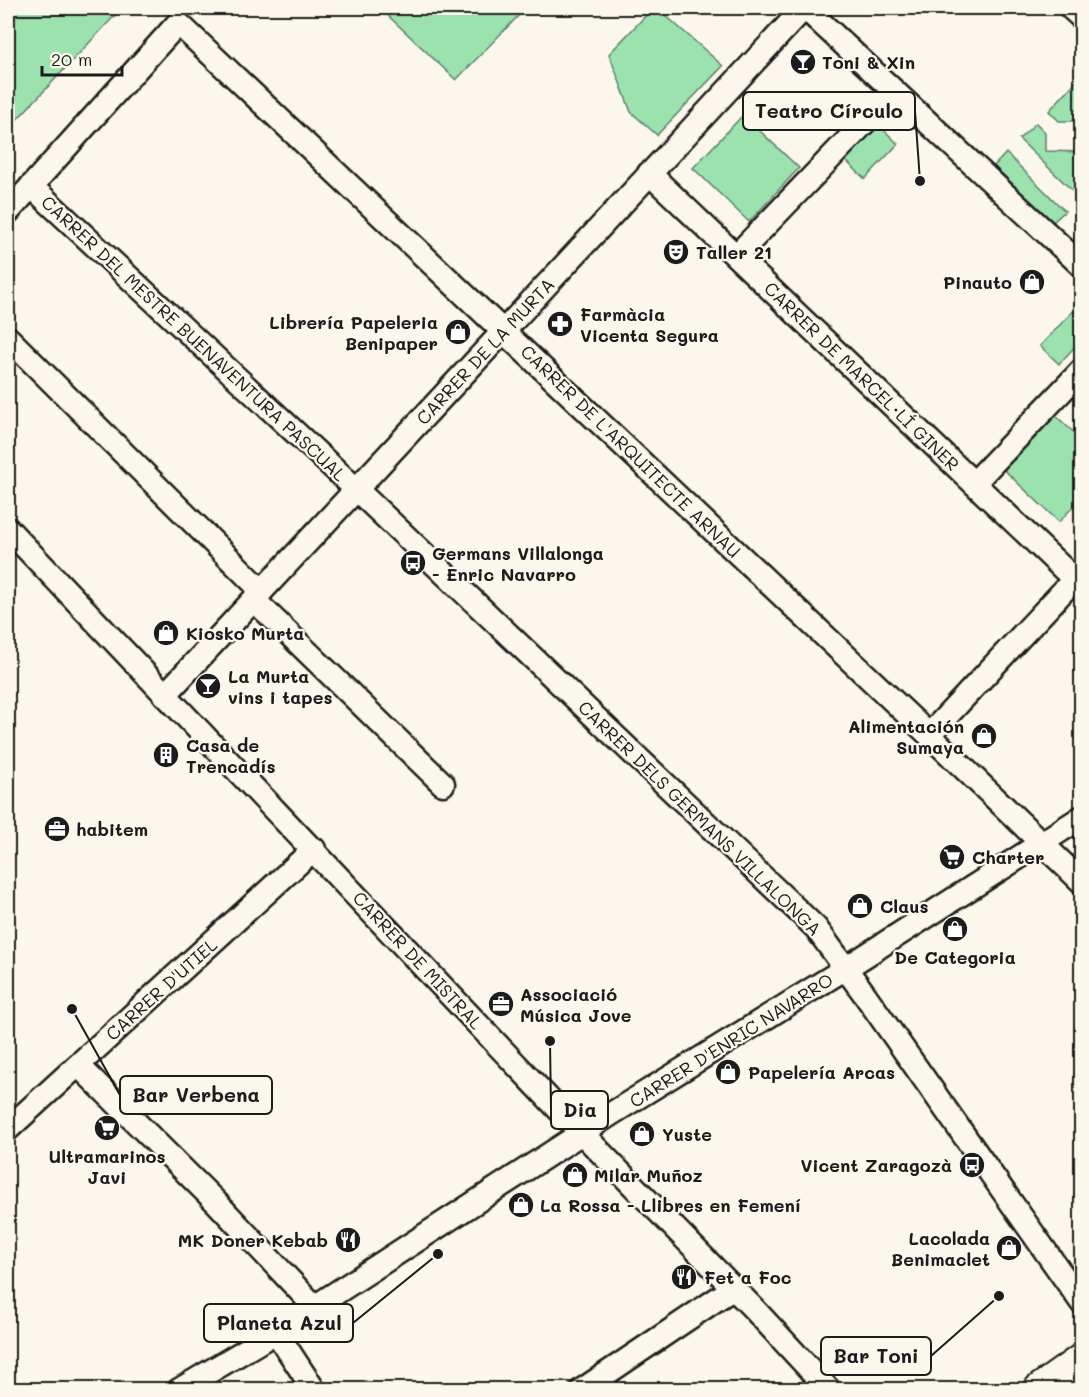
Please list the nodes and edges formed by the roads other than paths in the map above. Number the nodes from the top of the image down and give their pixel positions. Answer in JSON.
{"nodes":[{"id":1,"x":805,"y":8,"type":"edge"},
{"id":2,"x":1071,"y":8,"type":"edge"},
{"id":3,"x":1082,"y":18,"type":"edge"},
{"id":4,"x":894,"y":92,"type":"junction"},
{"id":5,"x":649,"y":174,"type":"junction"},
{"id":6,"x":31,"y":186,"type":"junction"},
{"id":7,"x":8,"y":212,"type":"edge"},
{"id":8,"x":736,"y":256,"type":"junction"},
{"id":9,"x":1082,"y":266,"type":"edge"},
{"id":10,"x":504,"y":331,"type":"junction"},
{"id":11,"x":8,"y":338,"type":"edge"},
{"id":12,"x":1082,"y":370,"type":"edge"},
{"id":13,"x":974,"y":483,"type":"junction"},
{"id":14,"x":357,"y":490,"type":"junction"},
{"id":15,"x":8,"y":529,"type":"edge"},
{"id":16,"x":1078,"y":575,"type":"edge"},
{"id":17,"x":258,"y":596,"type":"junction"},
{"id":18,"x":165,"y":695,"type":"junction"},
{"id":19,"x":929,"y":735,"type":"junction"},
{"id":20,"x":442,"y":784,"type":"dead end"},
{"id":21,"x":1082,"y":817,"type":"edge"},
{"id":22,"x":1040,"y":843,"type":"junction"},
{"id":23,"x":314,"y":849,"type":"junction"},
{"id":24,"x":1082,"y":882,"type":"edge"},
{"id":25,"x":846,"y":968,"type":"junction"},
{"id":26,"x":78,"y":1065,"type":"junction"},
{"id":27,"x":8,"y":1129,"type":"edge"},
{"id":28,"x":583,"y":1134,"type":"junction"},
{"id":29,"x":732,"y":1289,"type":"junction"},
{"id":30,"x":1082,"y":1303,"type":"edge"},
{"id":31,"x":314,"y":1306,"type":"junction"},
{"id":32,"x":276,"y":1332,"type":"junction"},
{"id":33,"x":1082,"y":1360,"type":"edge"},
{"id":34,"x":179,"y":1389,"type":"edge"},
{"id":35,"x":314,"y":1389,"type":"edge"},
{"id":36,"x":582,"y":1389,"type":"edge"},
{"id":37,"x":829,"y":1389,"type":"edge"},
{"id":38,"x":1040,"y":1389,"type":"edge"}],
"edges":[{"from":1,"to":4,"type":"street"},
{"from":1,"to":5,"type":"street","name":"CARRER DE LA MURTA"},
{"from":2,"to":3,"type":"street"},
{"from":4,"to":8,"type":"street"},
{"from":4,"to":9,"type":"street"},
{"from":5,"to":8,"type":"street","name":"CARRER DE MARCEL·LÍ GINER"},
{"from":5,"to":10,"type":"street","name":"CARRER DE LA MURTA"},
{"from":6,"to":7,"type":"street"},
{"from":6,"to":10,"type":"street","name":"CARRER DE L'ARQUITECTE ARNAU"},
{"from":6,"to":14,"type":"street","name":"CARRER DEL MESTRE BUENAVENTURA PASCUAL"},
{"from":8,"to":13,"type":"street","name":"CARRER DE MARCEL·LÍ GINER"},
{"from":10,"to":14,"type":"street","name":"CARRER DE LA MURTA"},
{"from":10,"to":19,"type":"street","name":"CARRER DE L'ARQUITECTE ARNAU"},
{"from":11,"to":17,"type":"street"},
{"from":12,"to":13,"type":"street"},
{"from":13,"to":16,"type":"street","name":"CARRER DE MARCEL·LÍ GINER"},
{"from":14,"to":17,"type":"street","name":"CARRER DE LA MURTA"},
{"from":14,"to":25,"type":"street","name":"CARRER DELS GERMANS VILLALONGA"},
{"from":15,"to":18,"type":"street","name":"CARRER DE MISTRAL"},
{"from":16,"to":19,"type":"street"},
{"from":17,"to":18,"type":"street","name":"CARRER DE LA MURTA"},
{"from":17,"to":20,"type":"street"},
{"from":18,"to":23,"type":"street","name":"CARRER DE MISTRAL"},
{"from":19,"to":22,"type":"street","name":"CARRER DE L'ARQUITECTE ARNAU"},
{"from":21,"to":22,"type":"street","name":"CARRER D'ENRIC NAVARRO"},
{"from":22,"to":24,"type":"street","name":"CARRER DE L'ARQUITECTE ARNAU"},
{"from":22,"to":25,"type":"street","name":"CARRER D'ENRIC NAVARRO"},
{"from":23,"to":26,"type":"street","name":"CARRER D'UTIEL"},
{"from":23,"to":28,"type":"street","name":"CARRER DE MISTRAL"},
{"from":25,"to":28,"type":"street","name":"CARRER D'ENRIC NAVARRO"},
{"from":25,"to":30,"type":"street","name":"CARRER DELS GERMANS VILLALONGA"},
{"from":26,"to":27,"type":"street","name":"CARRER D'UTIEL"},
{"from":26,"to":31,"type":"street"},
{"from":28,"to":29,"type":"street","name":"CARRER DE MISTRAL"},
{"from":28,"to":31,"type":"street","name":"CARRER D'ENRIC NAVARRO"},
{"from":29,"to":36,"type":"street"},
{"from":29,"to":37,"type":"street","name":"CARRER DE MISTRAL"},
{"from":31,"to":32,"type":"street","name":"CARRER D'ENRIC NAVARRO"},
{"from":32,"to":34,"type":"street","name":"CARRER D'ENRIC NAVARRO"},
{"from":32,"to":35,"type":"street"},
{"from":33,"to":38,"type":"street"}]}
